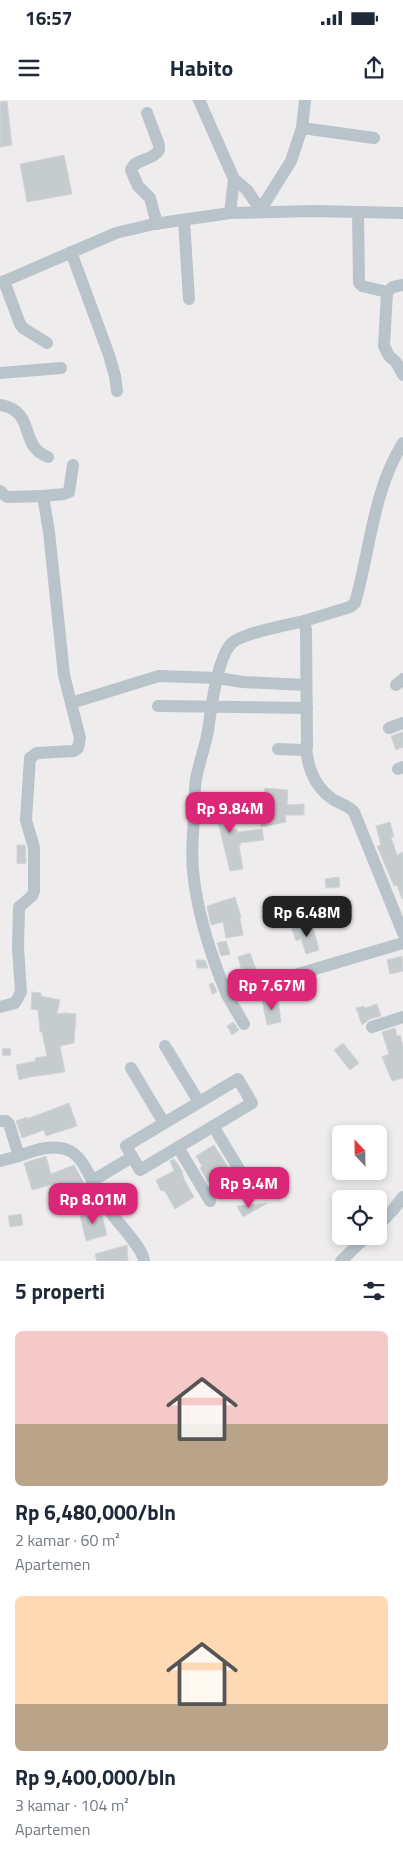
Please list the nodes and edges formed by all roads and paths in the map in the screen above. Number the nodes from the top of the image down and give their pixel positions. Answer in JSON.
{"nodes":[{"id":1,"x":199,"y":100,"type":"edge"},
{"id":2,"x":305,"y":100,"type":"edge"},
{"id":3,"x":147,"y":113,"type":"dead end"},
{"id":4,"x":302,"y":128,"type":"junction"},
{"id":5,"x":374,"y":138,"type":"dead end"},
{"id":6,"x":234,"y":179,"type":"junction"},
{"id":7,"x":262,"y":211,"type":"junction"},
{"id":8,"x":358,"y":212,"type":"junction"},
{"id":9,"x":230,"y":213,"type":"junction"},
{"id":10,"x":403,"y":213,"type":"edge"},
{"id":11,"x":184,"y":220,"type":"junction"},
{"id":12,"x":157,"y":224,"type":"junction"},
{"id":13,"x":71,"y":252,"type":"junction"},
{"id":14,"x":2,"y":282,"type":"edge"},
{"id":15,"x":403,"y":285,"type":"edge"},
{"id":16,"x":388,"y":292,"type":"junction"},
{"id":17,"x":189,"y":299,"type":"dead end"},
{"id":18,"x":48,"y":343,"type":"dead end"},
{"id":19,"x":400,"y":360,"type":"edge"},
{"id":20,"x":62,"y":368,"type":"dead end"},
{"id":21,"x":0,"y":373,"type":"edge"},
{"id":22,"x":403,"y":375,"type":"edge"},
{"id":23,"x":117,"y":390,"type":"dead end"},
{"id":24,"x":0,"y":406,"type":"edge"},
{"id":25,"x":403,"y":444,"type":"edge"},
{"id":26,"x":48,"y":456,"type":"dead end"},
{"id":27,"x":73,"y":465,"type":"dead end"},
{"id":28,"x":0,"y":491,"type":"edge"},
{"id":29,"x":43,"y":496,"type":"junction"},
{"id":30,"x":304,"y":621,"type":"junction"},
{"id":31,"x":218,"y":678,"type":"junction"},
{"id":32,"x":306,"y":685,"type":"junction"},
{"id":33,"x":71,"y":703,"type":"junction"},
{"id":34,"x":158,"y":706,"type":"dead end"},
{"id":35,"x":211,"y":706,"type":"junction"},
{"id":36,"x":307,"y":708,"type":"junction"},
{"id":37,"x":403,"y":723,"type":"edge"},
{"id":38,"x":389,"y":728,"type":"dead end"},
{"id":39,"x":306,"y":748,"type":"junction"},
{"id":40,"x":278,"y":750,"type":"dead end"},
{"id":41,"x":403,"y":933,"type":"edge"},
{"id":42,"x":403,"y":943,"type":"edge"},
{"id":43,"x":227,"y":995,"type":"junction"},
{"id":44,"x":0,"y":1008,"type":"edge"},
{"id":45,"x":403,"y":1017,"type":"edge"},
{"id":46,"x":244,"y":1024,"type":"dead end"},
{"id":47,"x":372,"y":1028,"type":"dead end"},
{"id":48,"x":165,"y":1046,"type":"dead end"},
{"id":49,"x":131,"y":1068,"type":"dead end"},
{"id":50,"x":199,"y":1102,"type":"junction"},
{"id":51,"x":0,"y":1121,"type":"edge"},
{"id":52,"x":164,"y":1123,"type":"junction"},
{"id":53,"x":213,"y":1126,"type":"junction"},
{"id":54,"x":178,"y":1147,"type":"junction"},
{"id":55,"x":19,"y":1156,"type":"junction"},
{"id":56,"x":132,"y":1157,"type":"junction"},
{"id":57,"x":0,"y":1161,"type":"edge"},
{"id":58,"x":245,"y":1179,"type":"dead end"},
{"id":59,"x":92,"y":1181,"type":"junction"},
{"id":60,"x":403,"y":1198,"type":"edge"},
{"id":61,"x":210,"y":1201,"type":"dead end"},
{"id":62,"x":387,"y":1216,"type":"edge"},
{"id":63,"x":358,"y":1245,"type":"edge"},
{"id":64,"x":144,"y":1261,"type":"edge"},
{"id":65,"x":341,"y":1261,"type":"edge"}],
"edges":[{"from":1,"to":6,"type":"street"},
{"from":2,"to":4,"type":"street"},
{"from":3,"to":12,"type":"street"},
{"from":4,"to":5,"type":"street"},
{"from":4,"to":7,"type":"street"},
{"from":6,"to":7,"type":"street"},
{"from":6,"to":9,"type":"street"},
{"from":7,"to":8,"type":"street"},
{"from":7,"to":9,"type":"street"},
{"from":8,"to":10,"type":"street"},
{"from":8,"to":16,"type":"street"},
{"from":9,"to":11,"type":"street"},
{"from":11,"to":12,"type":"street"},
{"from":11,"to":17,"type":"street"},
{"from":12,"to":13,"type":"street"},
{"from":13,"to":14,"type":"street"},
{"from":13,"to":23,"type":"street"},
{"from":14,"to":18,"type":"street"},
{"from":15,"to":16,"type":"street"},
{"from":16,"to":19,"type":"street"},
{"from":19,"to":22,"type":"street"},
{"from":20,"to":21,"type":"street"},
{"from":24,"to":26,"type":"street"},
{"from":25,"to":30,"type":"street"},
{"from":27,"to":29,"type":"street"},
{"from":28,"to":29,"type":"street"},
{"from":29,"to":33,"type":"street"},
{"from":30,"to":31,"type":"street"},
{"from":30,"to":32,"type":"street"},
{"from":31,"to":32,"type":"street"},
{"from":31,"to":33,"type":"street"},
{"from":31,"to":35,"type":"street"},
{"from":32,"to":36,"type":"street"},
{"from":33,"to":44,"type":"street"},
{"from":34,"to":35,"type":"street"},
{"from":35,"to":36,"type":"street"},
{"from":35,"to":43,"type":"street"},
{"from":36,"to":39,"type":"street"},
{"from":37,"to":38,"type":"street"},
{"from":39,"to":40,"type":"street"},
{"from":39,"to":41,"type":"street"},
{"from":42,"to":43,"type":"street"},
{"from":43,"to":46,"type":"street"},
{"from":45,"to":47,"type":"street"},
{"from":48,"to":50,"type":"street"},
{"from":49,"to":52,"type":"street"},
{"from":50,"to":52,"type":"street"},
{"from":50,"to":53,"type":"street"},
{"from":51,"to":55,"type":"street"},
{"from":52,"to":56,"type":"street"},
{"from":53,"to":54,"type":"street"},
{"from":53,"to":58,"type":"street"},
{"from":54,"to":56,"type":"street"},
{"from":54,"to":61,"type":"street"},
{"from":55,"to":57,"type":"street"},
{"from":55,"to":59,"type":"street"},
{"from":56,"to":59,"type":"street"},
{"from":59,"to":64,"type":"street"},
{"from":60,"to":62,"type":"street"},
{"from":63,"to":65,"type":"street"}]}
